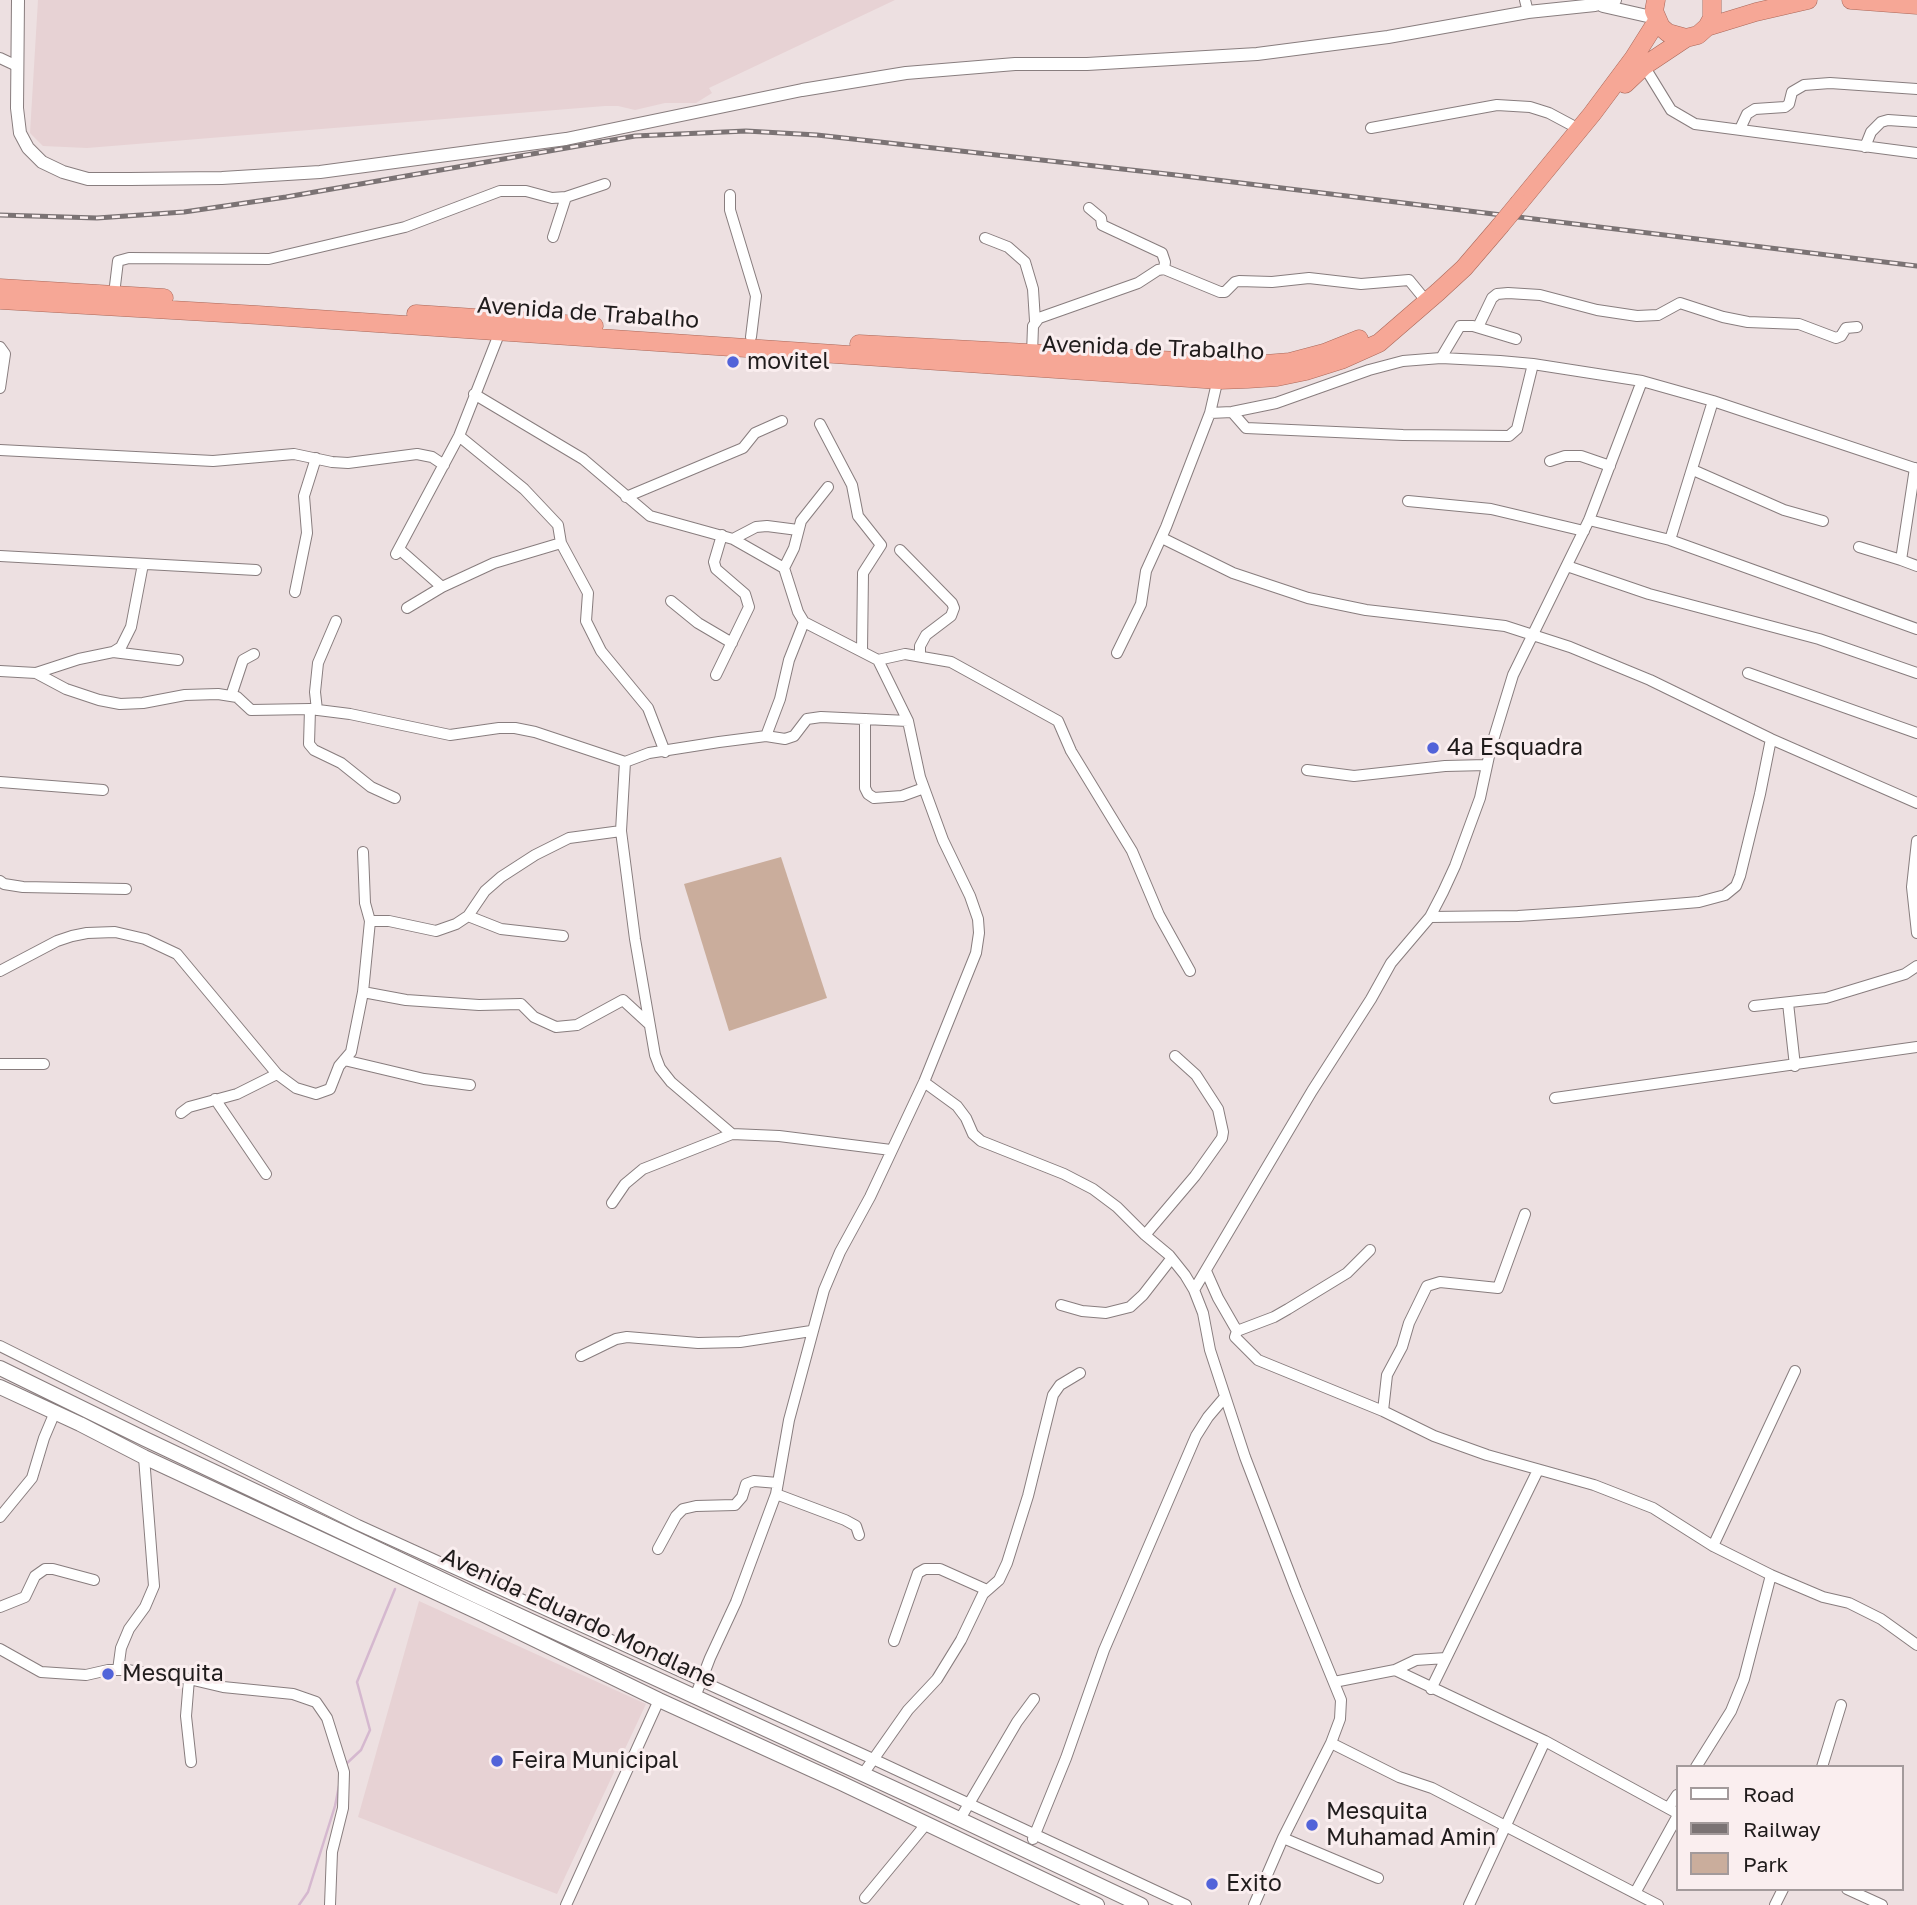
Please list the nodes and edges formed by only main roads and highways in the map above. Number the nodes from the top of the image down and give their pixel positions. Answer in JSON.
{"nodes":[{"id":1,"x":1712,"y":0,"type":"edge"},
{"id":2,"x":1808,"y":0,"type":"edge"},
{"id":3,"x":1851,"y":0,"type":"edge"},
{"id":4,"x":1917,"y":5,"type":"edge"},
{"id":5,"x":1656,"y":13,"type":"edge"},
{"id":6,"x":1707,"y":27,"type":"junction"},
{"id":7,"x":1686,"y":38,"type":"junction"},
{"id":8,"x":1592,"y":114,"type":"junction"},
{"id":9,"x":0,"y":288,"type":"edge"},
{"id":10,"x":0,"y":300,"type":"edge"},
{"id":11,"x":276,"y":310,"type":"junction"},
{"id":12,"x":691,"y":339,"type":"junction"},
{"id":13,"x":838,"y":349,"type":"junction"},
{"id":14,"x":958,"y":356,"type":"junction"},
{"id":15,"x":1111,"y":365,"type":"junction"},
{"id":16,"x":0,"y":1368,"type":"edge"},
{"id":17,"x":0,"y":1387,"type":"edge"},
{"id":18,"x":666,"y":1683,"type":"junction"},
{"id":19,"x":659,"y":1700,"type":"junction"},
{"id":20,"x":985,"y":1831,"type":"junction"},
{"id":21,"x":976,"y":1846,"type":"junction"},
{"id":22,"x":1097,"y":1905,"type":"edge"},
{"id":23,"x":1141,"y":1905,"type":"edge"}],
"edges":[{"from":1,"to":6,"type":"highway"},
{"from":2,"to":6,"type":"highway"},
{"from":3,"to":4,"type":"highway"},
{"from":5,"to":7,"type":"highway"},
{"from":5,"to":8,"type":"highway"},
{"from":6,"to":7,"type":"highway"},
{"from":7,"to":8,"type":"highway"},
{"from":8,"to":15,"type":"highway","name":"Avenida de Trabalho","bridge":true},
{"from":9,"to":11,"type":"highway","name":"Avenida de Trabalho"},
{"from":10,"to":11,"type":"highway","name":"Avenida de Trabalho"},
{"from":11,"to":12,"type":"highway","name":"Avenida de Trabalho"},
{"from":12,"to":13,"type":"highway","name":"Avenida de Trabalho"},
{"from":12,"to":13,"type":"highway","name":"Avenida de Trabalho"},
{"from":13,"to":14,"type":"highway","name":"Avenida de Trabalho"},
{"from":14,"to":15,"type":"highway","name":"Avenida de Trabalho"},
{"from":14,"to":15,"type":"highway","name":"Avenida de Trabalho"},
{"from":16,"to":18,"type":"main road","name":"Avenida Eduardo Mondlane"},
{"from":17,"to":19,"type":"main road","name":"Avenida Eduardo Mondlane"},
{"from":18,"to":19,"type":"main road"},
{"from":18,"to":20,"type":"main road","name":"Avenida Eduardo Mondlane"},
{"from":19,"to":21,"type":"main road","name":"Avenida Eduardo Mondlane"},
{"from":20,"to":21,"type":"main road"},
{"from":20,"to":23,"type":"main road","name":"Avenida Eduardo Mondlane"},
{"from":21,"to":22,"type":"main road","name":"Avenida Eduardo Mondlane"}]}
